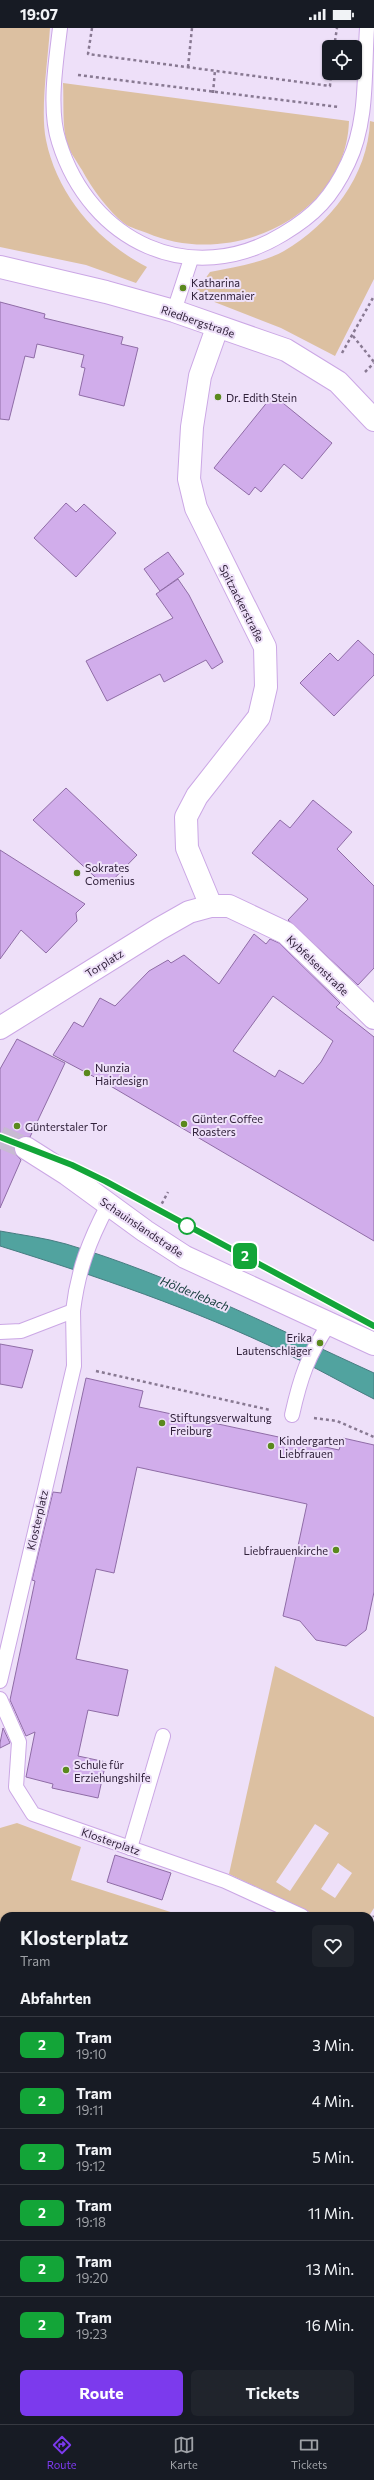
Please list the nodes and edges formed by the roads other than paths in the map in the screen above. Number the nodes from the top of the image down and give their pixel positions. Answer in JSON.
{"nodes":[{"id":1,"x":60,"y":28,"type":"edge"},
{"id":2,"x":367,"y":28,"type":"edge"},
{"id":3,"x":191,"y":259,"type":"junction"},
{"id":4,"x":0,"y":267,"type":"edge"},
{"id":5,"x":174,"y":311,"type":"junction"},
{"id":6,"x":217,"y":328,"type":"junction"},
{"id":7,"x":374,"y":420,"type":"edge"},
{"id":8,"x":211,"y":906,"type":"junction"},
{"id":9,"x":374,"y":1018,"type":"edge"},
{"id":10,"x":0,"y":1028,"type":"edge"},
{"id":11,"x":26,"y":1148,"type":"tunnel mouth"},
{"id":12,"x":108,"y":1205,"type":"junction"},
{"id":13,"x":73,"y":1311,"type":"junction"},
{"id":14,"x":324,"y":1331,"type":"junction"},
{"id":15,"x":0,"y":1332,"type":"edge"},
{"id":16,"x":374,"y":1344,"type":"edge"},
{"id":17,"x":292,"y":1415,"type":"road end"},
{"id":18,"x":0,"y":1682,"type":"edge"},
{"id":19,"x":0,"y":1700,"type":"edge"},
{"id":20,"x":163,"y":1736,"type":"dead end"},
{"id":21,"x":130,"y":1848,"type":"junction"},
{"id":22,"x":293,"y":1912,"type":"edge"}],
"edges":[{"from":1,"to":3,"type":"lane"},
{"from":2,"to":3,"type":"lane"},
{"from":3,"to":5,"type":"lane"},
{"from":4,"to":5,"type":"street","name":"Riedbergstraße"},
{"from":5,"to":6,"type":"street","name":"Riedbergstraße"},
{"from":6,"to":7,"type":"street","name":"Riedbergstraße"},
{"from":6,"to":8,"type":"street","name":"Spitzackerstraße"},
{"from":8,"to":9,"type":"street","name":"Kybfelsenstraße"},
{"from":8,"to":10,"type":"street","name":"Torplatz"},
{"from":11,"to":12,"type":"street","name":"Schauinslandstraße"},
{"from":12,"to":13,"type":"lane","name":"Klosterplatz"},
{"from":12,"to":14,"type":"street","name":"Schauinslandstraße"},
{"from":13,"to":15,"type":"lane"},
{"from":13,"to":18,"type":"lane","name":"Klosterplatz"},
{"from":14,"to":16,"type":"street","name":"Schauinslandstraße"},
{"from":14,"to":17,"type":"lane"},
{"from":19,"to":21,"type":"lane","name":"Klosterplatz"},
{"from":20,"to":21,"type":"lane"},
{"from":21,"to":22,"type":"lane","name":"Klosterplatz"}]}
